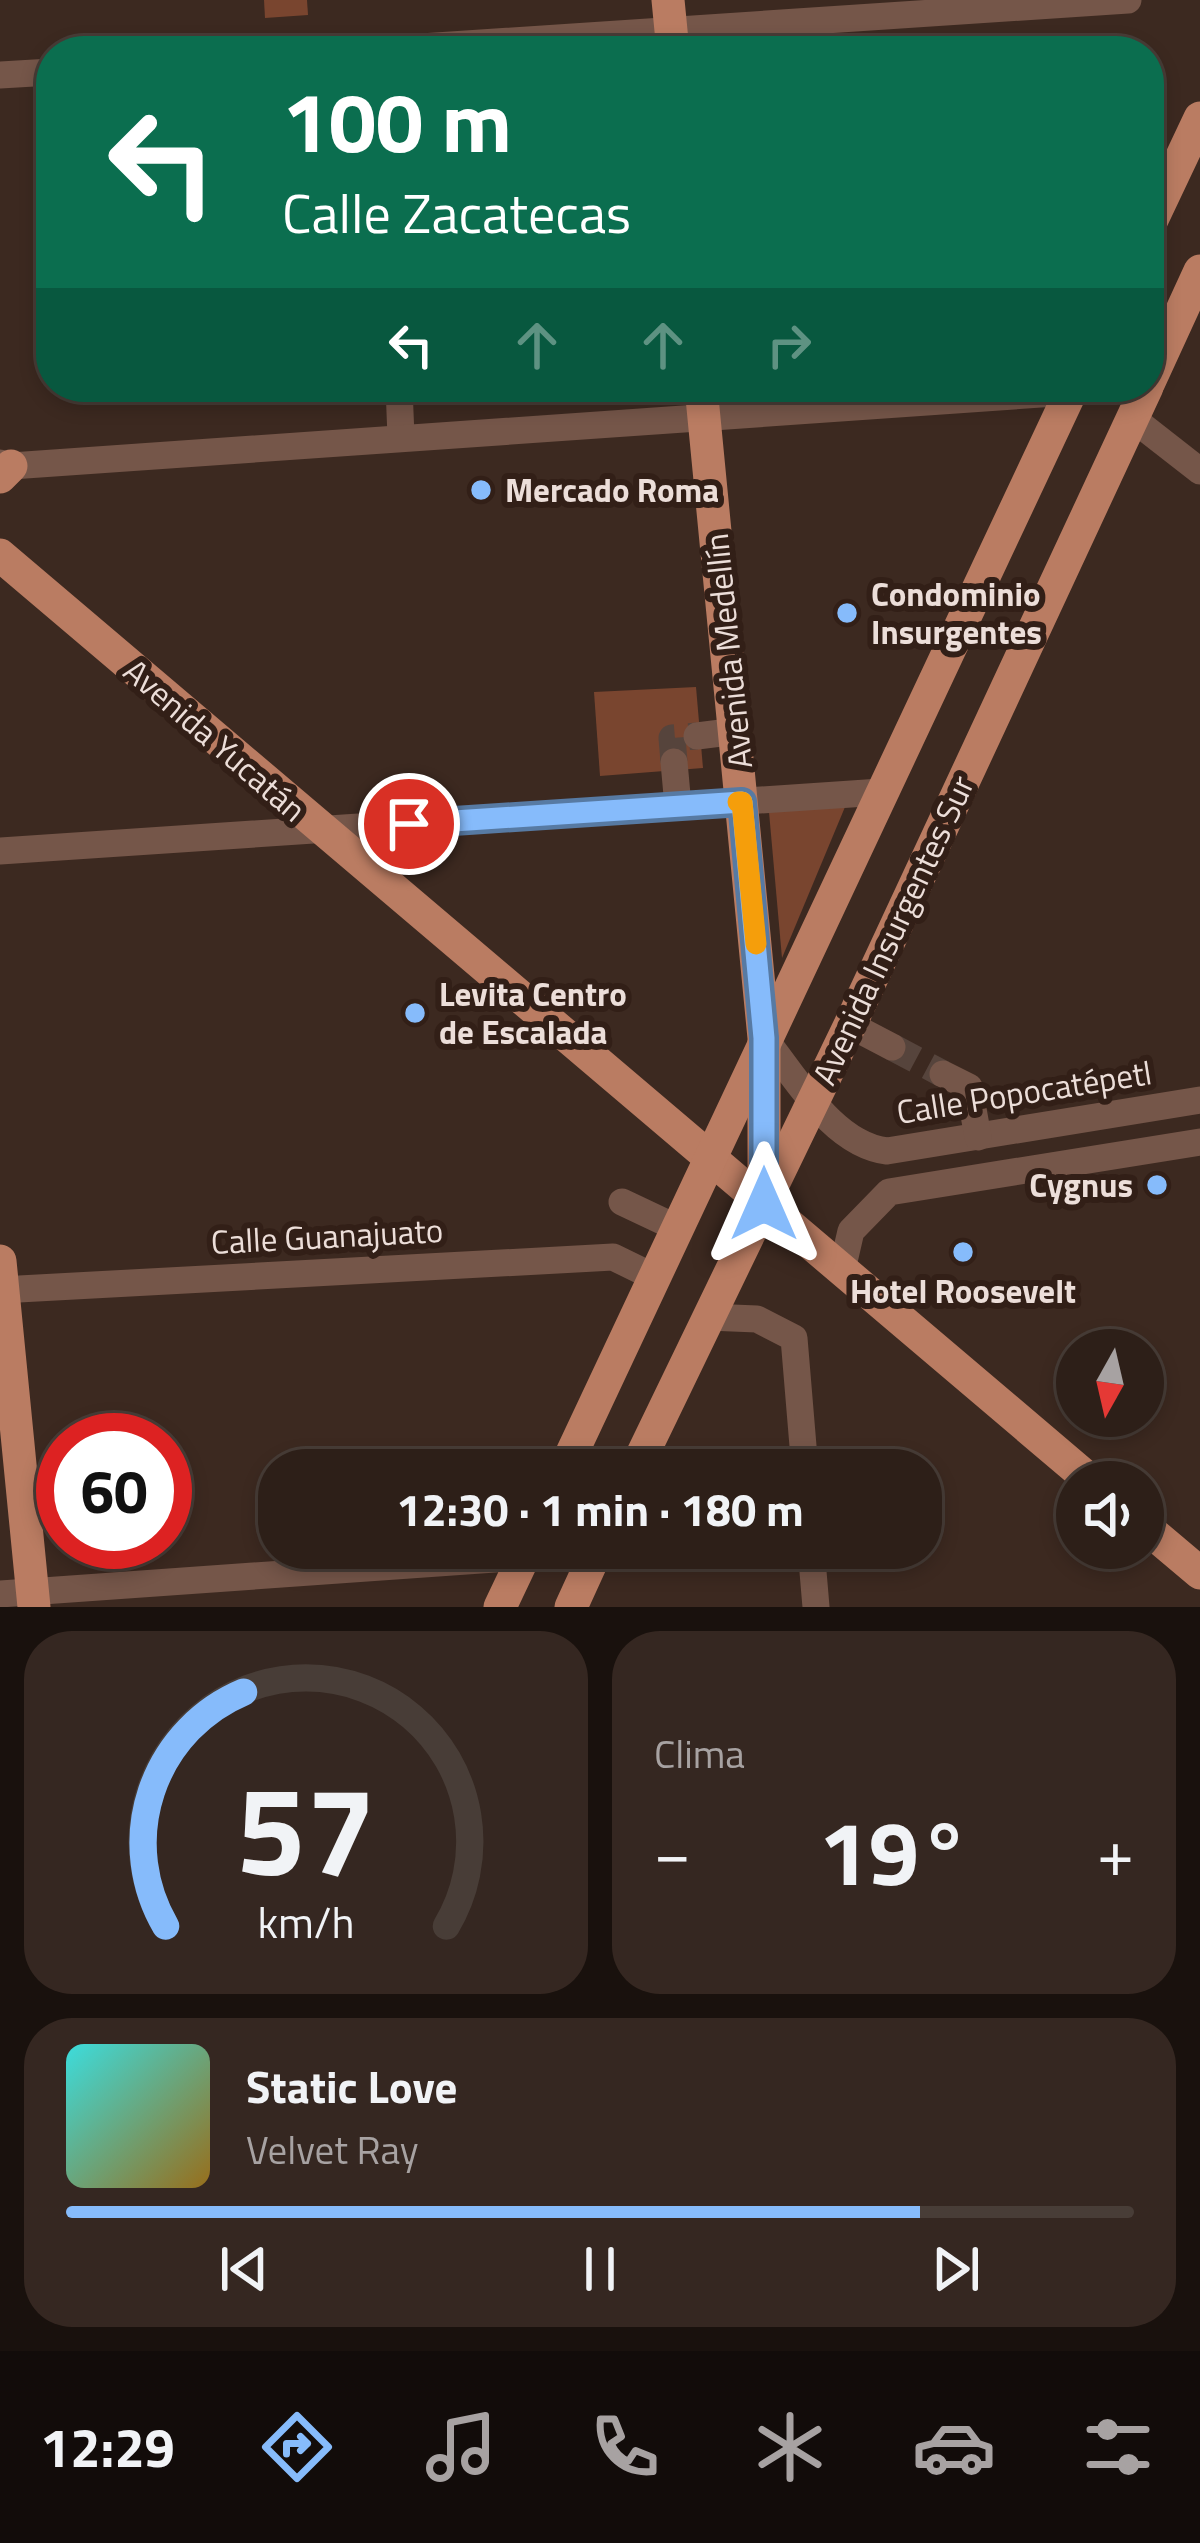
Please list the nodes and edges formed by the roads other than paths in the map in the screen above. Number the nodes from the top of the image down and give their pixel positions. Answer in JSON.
{"nodes":[{"id":1,"x":1128,"y":0,"type":"edge"},
{"id":2,"x":671,"y":27,"type":"edge"},
{"id":3,"x":555,"y":36,"type":"edge"},
{"id":4,"x":36,"y":73,"type":"edge"},
{"id":5,"x":0,"y":75,"type":"edge"},
{"id":6,"x":1200,"y":118,"type":"edge"},
{"id":7,"x":1164,"y":194,"type":"edge"},
{"id":8,"x":1200,"y":271,"type":"edge"},
{"id":9,"x":1164,"y":350,"type":"edge"},
{"id":10,"x":400,"y":402,"type":"edge"},
{"id":11,"x":694,"y":402,"type":"edge"},
{"id":12,"x":702,"y":402,"type":"edge"},
{"id":13,"x":1065,"y":402,"type":"edge"},
{"id":14,"x":1140,"y":402,"type":"edge"},
{"id":15,"x":1148,"y":402,"type":"edge"},
{"id":16,"x":401,"y":437,"type":"junction"},
{"id":17,"x":4,"y":469,"type":"edge"},
{"id":18,"x":1200,"y":471,"type":"edge"},
{"id":19,"x":0,"y":555,"type":"edge"},
{"id":20,"x":737,"y":731,"type":"junction"},
{"id":21,"x":697,"y":736,"type":"tunnel mouth"},
{"id":22,"x":674,"y":762,"type":"dead end"},
{"id":23,"x":881,"y":792,"type":"junction"},
{"id":24,"x":742,"y":802,"type":"junction"},
{"id":25,"x":679,"y":806,"type":"junction"},
{"id":26,"x":320,"y":830,"type":"junction"},
{"id":27,"x":0,"y":850,"type":"edge"},
{"id":28,"x":850,"y":1025,"type":"junction"},
{"id":29,"x":764,"y":1038,"type":"junction"},
{"id":30,"x":892,"y":1047,"type":"tunnel mouth"},
{"id":31,"x":943,"y":1074,"type":"tunnel mouth"},
{"id":32,"x":814,"y":1099,"type":"junction"},
{"id":33,"x":1200,"y":1100,"type":"edge"},
{"id":34,"x":978,"y":1137,"type":"junction"},
{"id":35,"x":1200,"y":1142,"type":"edge"},
{"id":36,"x":709,"y":1158,"type":"junction"},
{"id":37,"x":622,"y":1202,"type":"dead end"},
{"id":38,"x":764,"y":1204,"type":"junction"},
{"id":39,"x":676,"y":1228,"type":"junction"},
{"id":40,"x":842,"y":1270,"type":"junction"},
{"id":41,"x":654,"y":1277,"type":"junction"},
{"id":42,"x":1,"y":1281,"type":"edge"},
{"id":43,"x":708,"y":1317,"type":"junction"},
{"id":44,"x":574,"y":1449,"type":"edge"},
{"id":45,"x":644,"y":1449,"type":"edge"},
{"id":46,"x":803,"y":1449,"type":"edge"},
{"id":47,"x":1067,"y":1461,"type":"edge"},
{"id":48,"x":1164,"y":1543,"type":"edge"},
{"id":49,"x":339,"y":1569,"type":"edge"},
{"id":50,"x":517,"y":1569,"type":"edge"},
{"id":51,"x":588,"y":1569,"type":"edge"},
{"id":52,"x":813,"y":1569,"type":"edge"},
{"id":53,"x":1200,"y":1574,"type":"edge"},
{"id":54,"x":22,"y":1598,"type":"edge"},
{"id":55,"x":500,"y":1607,"type":"edge"},
{"id":56,"x":571,"y":1607,"type":"edge"},
{"id":57,"x":816,"y":1607,"type":"edge"}],
"edges":[{"from":1,"to":2,"type":"street"},
{"from":2,"to":3,"type":"street"},
{"from":4,"to":5,"type":"street"},
{"from":6,"to":7,"type":"main road"},
{"from":8,"to":9,"type":"main road","name":"Avenida Insurgentes Sur"},
{"from":10,"to":16,"type":"street"},
{"from":11,"to":16,"type":"street"},
{"from":12,"to":20,"type":"main road","name":"Avenida Medellín"},
{"from":13,"to":23,"type":"main road","name":"Avenida Insurgentes Sur"},
{"from":14,"to":28,"type":"main road","name":"Avenida Insurgentes Sur"},
{"from":15,"to":18,"type":"street"},
{"from":16,"to":17,"type":"street"},
{"from":19,"to":26,"type":"main road","name":"Avenida Yucatán"},
{"from":20,"to":21,"type":"street"},
{"from":20,"to":24,"type":"main road","name":"Avenida Medellín"},
{"from":22,"to":25,"type":"street"},
{"from":23,"to":24,"type":"street"},
{"from":23,"to":29,"type":"main road","name":"Avenida Insurgentes Sur"},
{"from":24,"to":25,"type":"street"},
{"from":24,"to":29,"type":"main road","name":"Avenida Medellín"},
{"from":25,"to":26,"type":"street"},
{"from":26,"to":27,"type":"street"},
{"from":26,"to":36,"type":"main road","name":"Avenida Yucatán"},
{"from":28,"to":30,"type":"street"},
{"from":28,"to":32,"type":"main road","name":"Avenida Insurgentes Sur"},
{"from":29,"to":32,"type":"street","name":"Calle Popocatépetl"},
{"from":29,"to":36,"type":"main road","name":"Avenida Insurgentes Sur"},
{"from":29,"to":38,"type":"main road","name":"Avenida Medellín"},
{"from":31,"to":34,"type":"street"},
{"from":32,"to":34,"type":"street","name":"Calle Popocatépetl"},
{"from":32,"to":38,"type":"main road","name":"Avenida Insurgentes Sur"},
{"from":33,"to":34,"type":"street","name":"Calle Popocatépetl"},
{"from":35,"to":40,"type":"street"},
{"from":36,"to":38,"type":"main road","name":"Avenida Yucatán"},
{"from":36,"to":39,"type":"main road","name":"Avenida Insurgentes Sur"},
{"from":37,"to":39,"type":"street"},
{"from":38,"to":40,"type":"main road","name":"Avenida Yucatán"},
{"from":38,"to":43,"type":"main road","name":"Avenida Insurgentes Sur"},
{"from":39,"to":41,"type":"main road","name":"Avenida Insurgentes Sur"},
{"from":40,"to":47,"type":"main road","name":"Avenida Yucatán"},
{"from":41,"to":42,"type":"street","name":"Calle Guanajuato"},
{"from":41,"to":44,"type":"main road","name":"Avenida Insurgentes Sur"},
{"from":42,"to":54,"type":"main road"},
{"from":43,"to":45,"type":"main road","name":"Avenida Insurgentes Sur"},
{"from":43,"to":46,"type":"street"},
{"from":48,"to":53,"type":"main road"},
{"from":49,"to":54,"type":"street"},
{"from":50,"to":55,"type":"main road"},
{"from":51,"to":56,"type":"main road"},
{"from":52,"to":57,"type":"street"}]}
